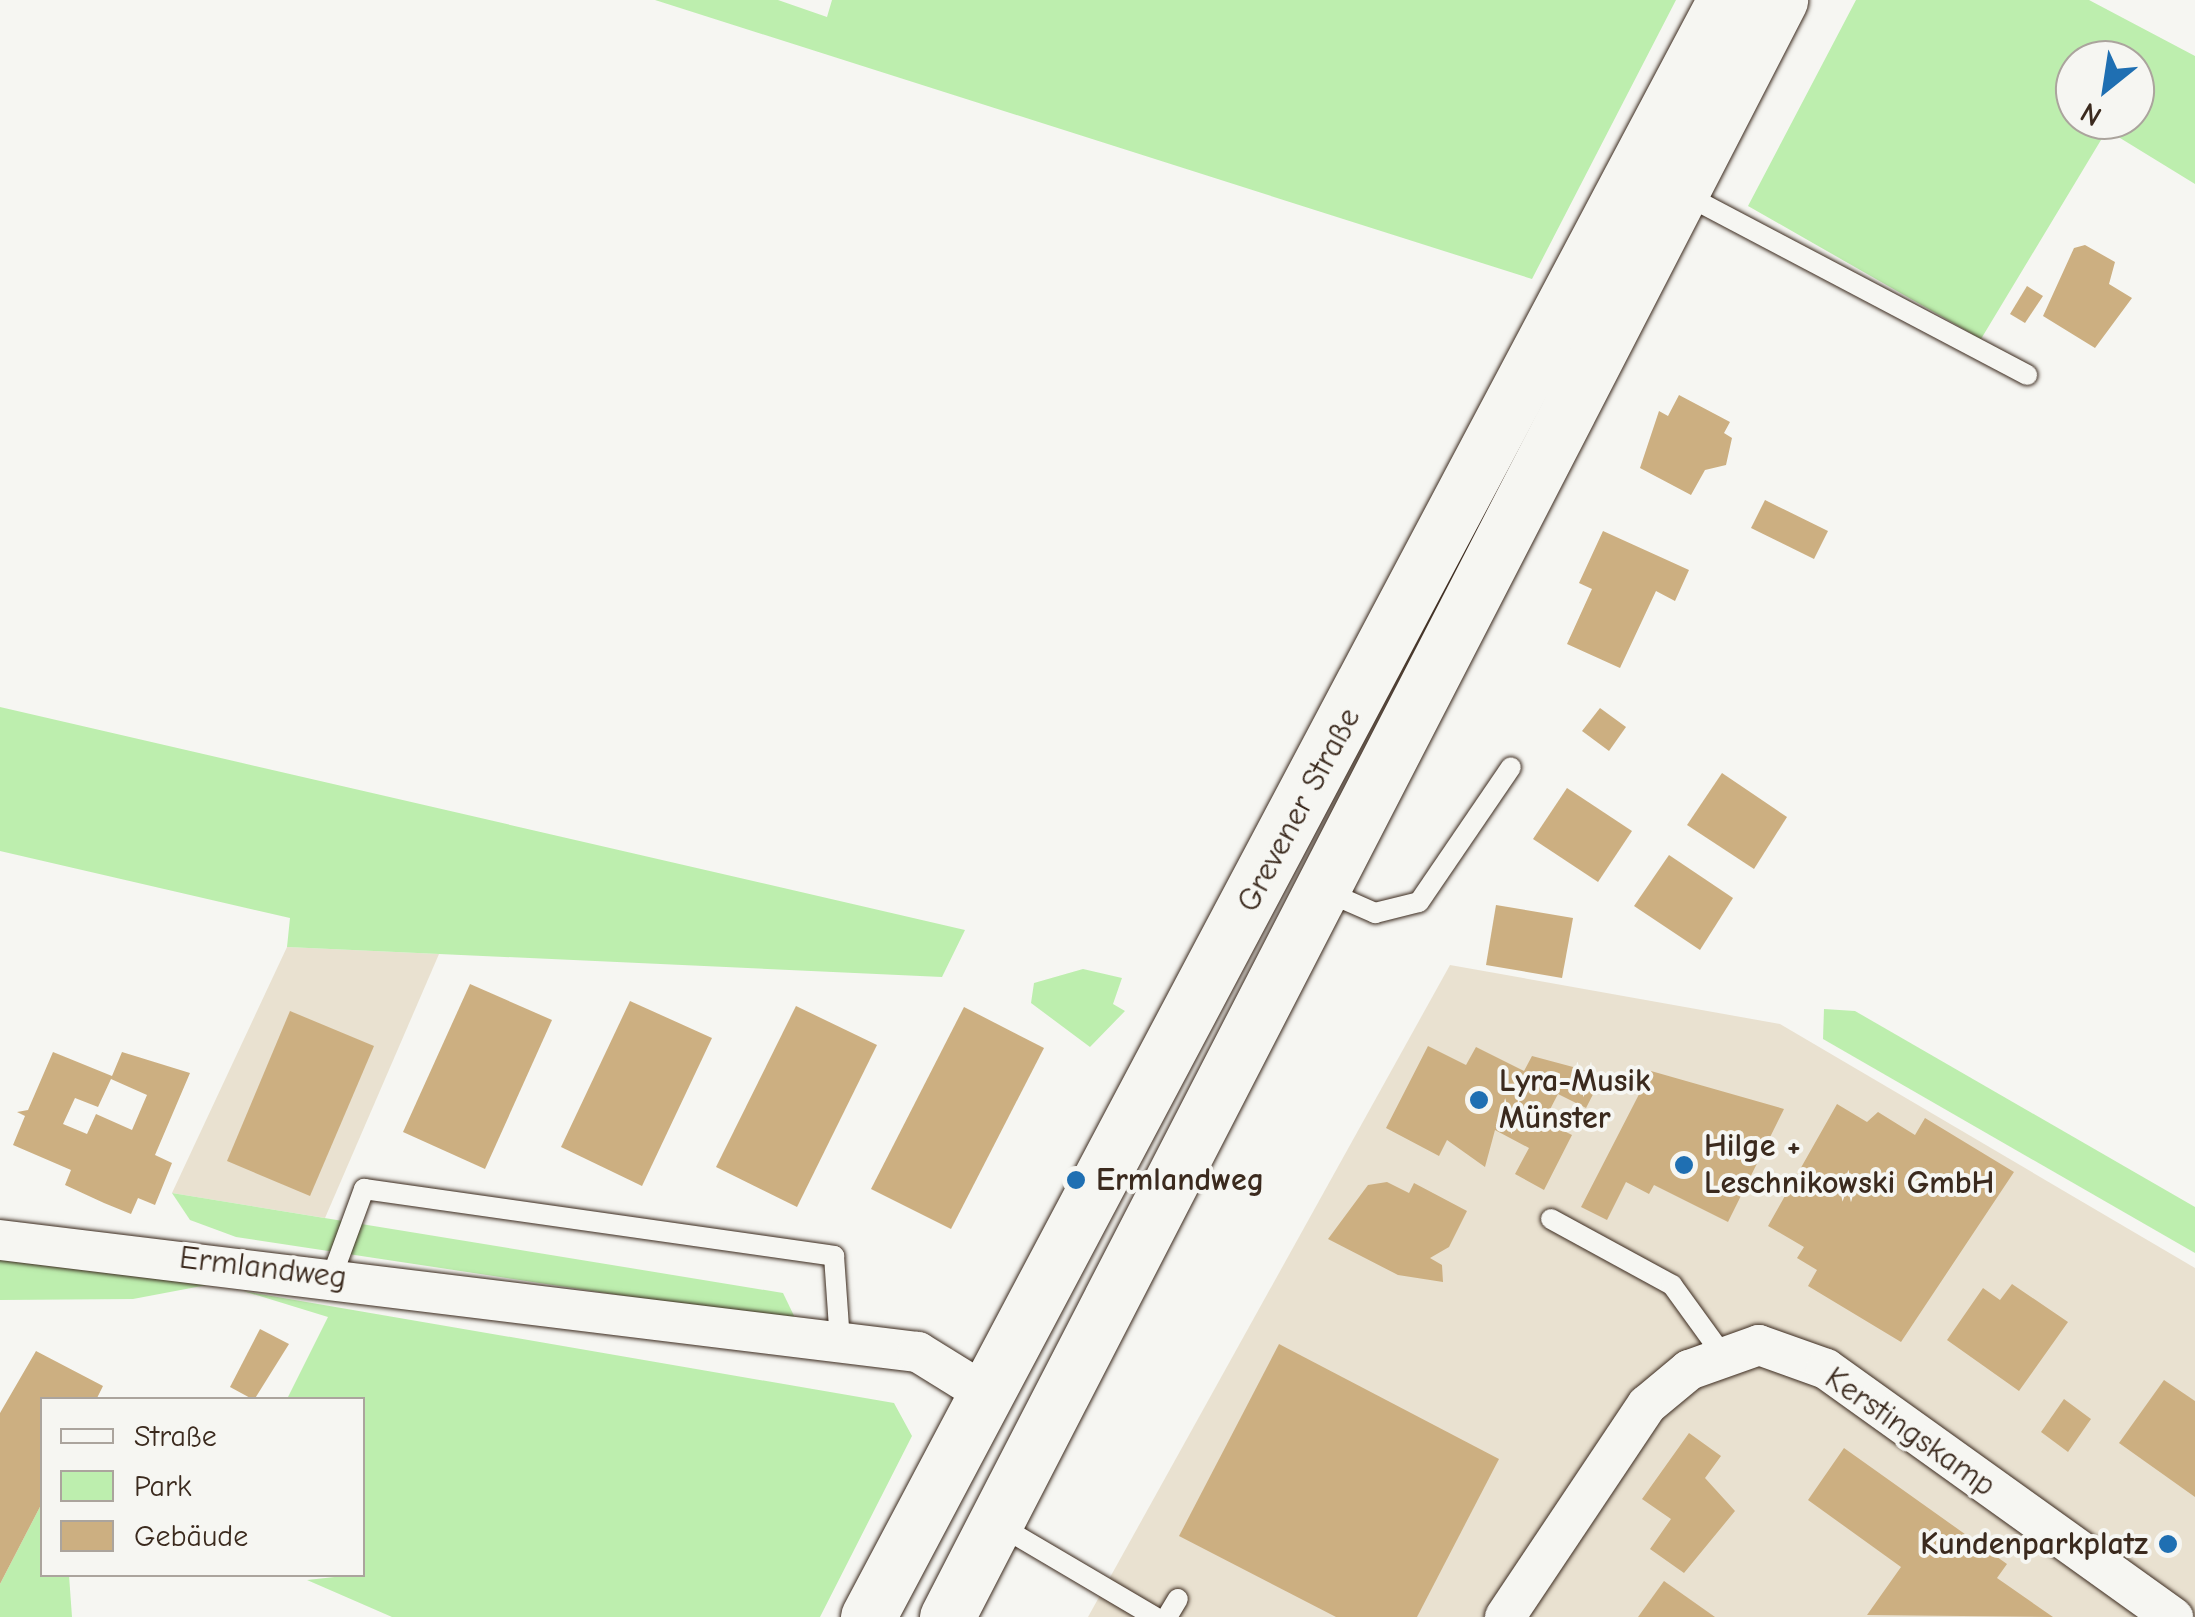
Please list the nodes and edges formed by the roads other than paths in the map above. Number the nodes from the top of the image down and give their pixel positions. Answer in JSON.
{"nodes":[{"id":1,"x":1725,"y":0,"type":"edge"},
{"id":2,"x":1780,"y":0,"type":"edge"},
{"id":3,"x":1684,"y":194,"type":"junction"},
{"id":4,"x":2027,"y":376,"type":"dead end"},
{"id":5,"x":1512,"y":767,"type":"dead end"},
{"id":6,"x":1324,"y":891,"type":"junction"},
{"id":7,"x":1551,"y":1219,"type":"dead end"},
{"id":8,"x":0,"y":1240,"type":"edge"},
{"id":9,"x":332,"y":1276,"type":"junction"},
{"id":10,"x":840,"y":1342,"type":"junction"},
{"id":11,"x":1722,"y":1354,"type":"junction"},
{"id":12,"x":989,"y":1396,"type":"junction"},
{"id":13,"x":996,"y":1523,"type":"junction"},
{"id":14,"x":868,"y":1617,"type":"edge"},
{"id":15,"x":947,"y":1617,"type":"edge"},
{"id":16,"x":1155,"y":1617,"type":"edge"},
{"id":17,"x":1505,"y":1617,"type":"edge"},
{"id":18,"x":2173,"y":1617,"type":"edge"}],
"edges":[{"from":1,"to":12,"type":"main road","name":"Grevener Straße"},
{"from":2,"to":3,"type":"main road","name":"Grevener Straße"},
{"from":3,"to":4,"type":"lane"},
{"from":3,"to":6,"type":"main road","name":"Grevener Straße"},
{"from":5,"to":6,"type":"lane"},
{"from":6,"to":13,"type":"main road","name":"Grevener Straße"},
{"from":7,"to":11,"type":"lane"},
{"from":8,"to":9,"type":"street","name":"Ermlandweg"},
{"from":9,"to":10,"type":"street","name":"Ermlandweg"},
{"from":9,"to":10,"type":"lane"},
{"from":10,"to":12,"type":"street","name":"Ermlandweg"},
{"from":11,"to":17,"type":"street","name":"Kerstingskamp"},
{"from":11,"to":18,"type":"street","name":"Kerstingskamp"},
{"from":12,"to":14,"type":"main road","name":"Grevener Straße"},
{"from":13,"to":15,"type":"main road","name":"Grevener Straße"},
{"from":13,"to":16,"type":"lane"}]}
